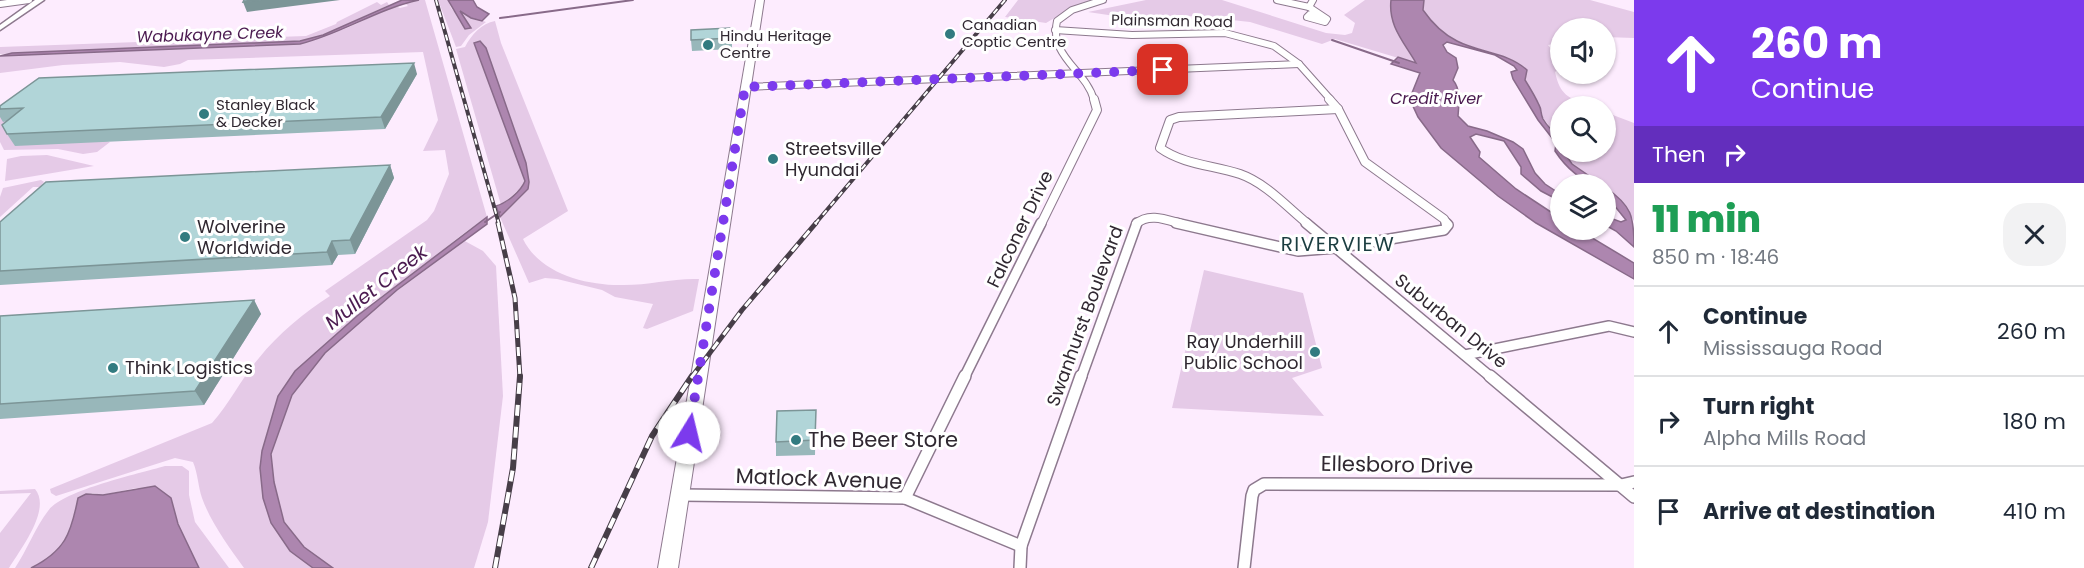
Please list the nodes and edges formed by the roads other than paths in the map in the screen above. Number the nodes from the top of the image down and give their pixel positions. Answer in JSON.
{"nodes":[{"id":1,"x":29,"y":0,"type":"edge"},
{"id":2,"x":40,"y":0,"type":"edge"},
{"id":3,"x":760,"y":0,"type":"edge"},
{"id":4,"x":1103,"y":0,"type":"edge"},
{"id":5,"x":1277,"y":0,"type":"edge"},
{"id":6,"x":1313,"y":0,"type":"edge"},
{"id":7,"x":0,"y":4,"type":"edge"},
{"id":8,"x":1309,"y":6,"type":"junction"},
{"id":9,"x":1318,"y":14,"type":"dead end"},
{"id":10,"x":0,"y":28,"type":"edge"},
{"id":11,"x":1055,"y":30,"type":"junction"},
{"id":12,"x":1299,"y":64,"type":"junction"},
{"id":13,"x":1077,"y":74,"type":"junction"},
{"id":14,"x":745,"y":87,"type":"junction"},
{"id":15,"x":1338,"y":110,"type":"junction"},
{"id":16,"x":1336,"y":248,"type":"junction"},
{"id":17,"x":1634,"y":332,"type":"edge"},
{"id":18,"x":1465,"y":355,"type":"junction"},
{"id":19,"x":1634,"y":482,"type":"edge"},
{"id":20,"x":1621,"y":485,"type":"junction"},
{"id":21,"x":680,"y":495,"type":"junction"},
{"id":22,"x":1634,"y":497,"type":"edge"},
{"id":23,"x":905,"y":498,"type":"junction"},
{"id":24,"x":1021,"y":546,"type":"junction"},
{"id":25,"x":668,"y":568,"type":"edge"},
{"id":26,"x":1020,"y":568,"type":"edge"},
{"id":27,"x":1244,"y":568,"type":"edge"}],
"edges":[{"from":1,"to":7,"type":"street"},
{"from":2,"to":10,"type":"street"},
{"from":3,"to":14,"type":"main road"},
{"from":4,"to":11,"type":"street"},
{"from":5,"to":8,"type":"street"},
{"from":6,"to":8,"type":"street"},
{"from":8,"to":9,"type":"street"},
{"from":11,"to":12,"type":"street","name":"Plainsman Road"},
{"from":11,"to":13,"type":"street","name":"Falconer Drive"},
{"from":12,"to":13,"type":"street"},
{"from":12,"to":15,"type":"street","name":"Plainsman Road"},
{"from":13,"to":14,"type":"street"},
{"from":13,"to":23,"type":"street","name":"Falconer Drive"},
{"from":14,"to":21,"type":"main road"},
{"from":15,"to":16,"type":"street","name":"Plainsman Road"},
{"from":15,"to":16,"type":"street","name":"Suburban Drive"},
{"from":16,"to":18,"type":"street","name":"Suburban Drive"},
{"from":16,"to":24,"type":"street","name":"Swanhurst Boulevard"},
{"from":17,"to":18,"type":"street"},
{"from":18,"to":20,"type":"street","name":"Suburban Drive"},
{"from":19,"to":20,"type":"street","name":"Ellesboro Drive"},
{"from":20,"to":22,"type":"street","name":"Suburban Drive"},
{"from":20,"to":27,"type":"street","name":"Ellesboro Drive"},
{"from":21,"to":23,"type":"street","name":"Matlock Avenue"},
{"from":21,"to":25,"type":"main road"},
{"from":23,"to":24,"type":"street","name":"Matlock Avenue"},
{"from":24,"to":26,"type":"street","name":"Swanhurst Boulevard"}]}
